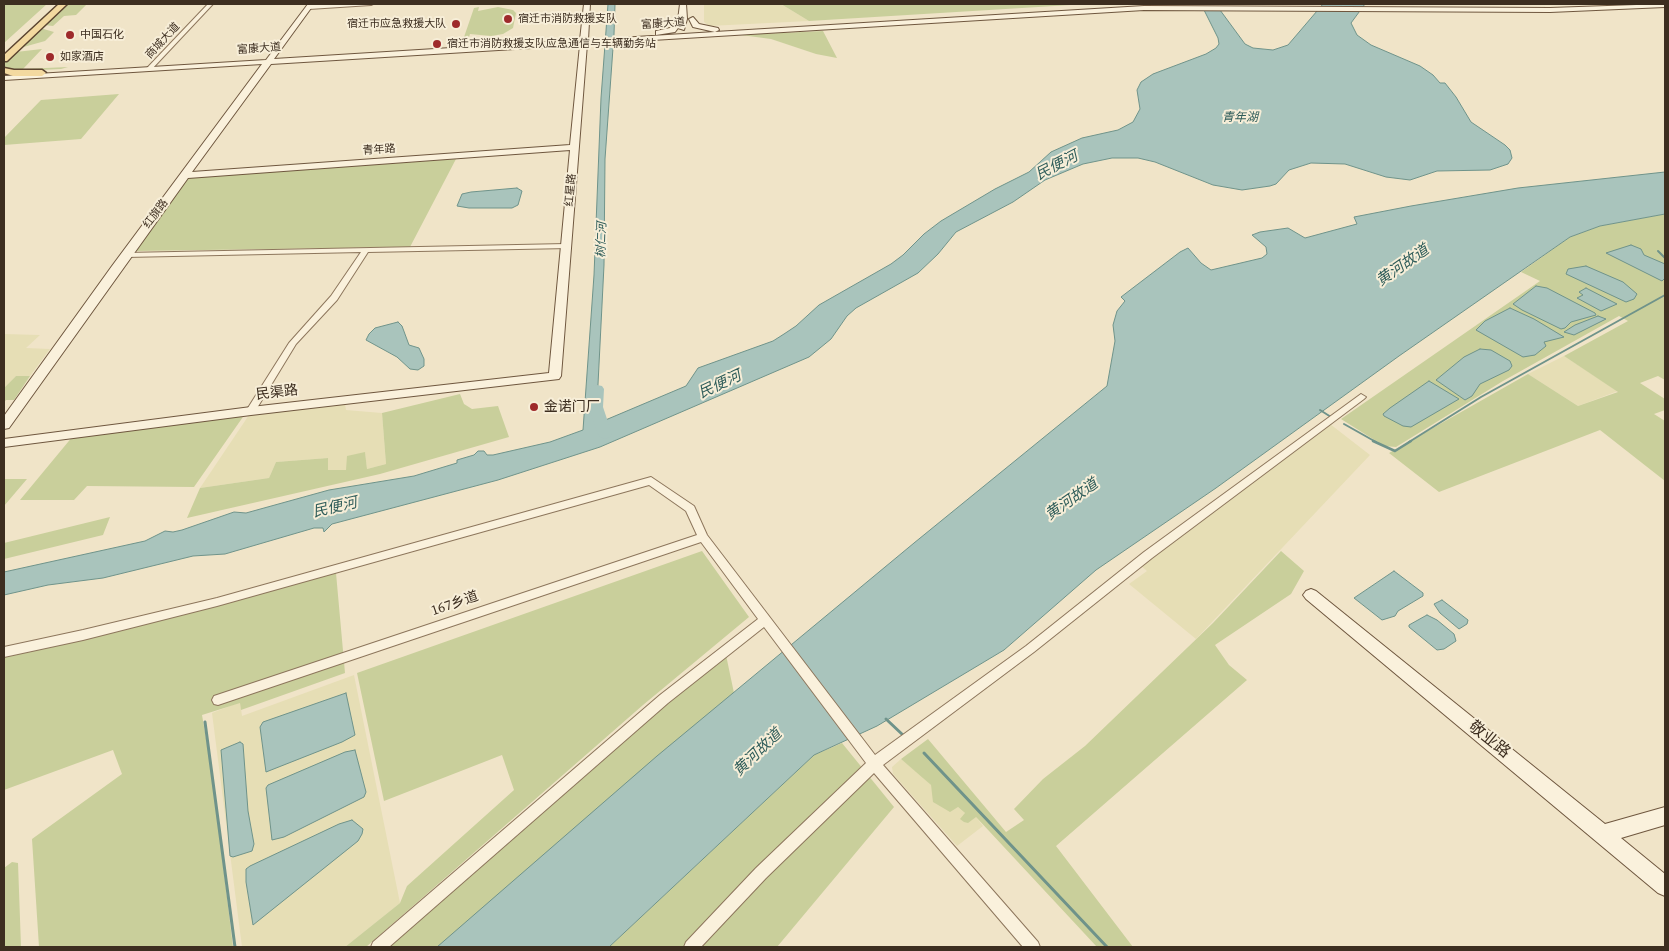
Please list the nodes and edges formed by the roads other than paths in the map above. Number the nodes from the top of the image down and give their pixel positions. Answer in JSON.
{"nodes":[{"id":1,"x":56,"y":4,"type":"edge"},
{"id":2,"x":64,"y":4,"type":"edge"},
{"id":3,"x":212,"y":4,"type":"edge"},
{"id":4,"x":372,"y":4,"type":"edge"},
{"id":5,"x":587,"y":4,"type":"edge"},
{"id":6,"x":683,"y":4,"type":"edge"},
{"id":7,"x":1650,"y":4,"type":"edge"},
{"id":8,"x":310,"y":5,"type":"edge"},
{"id":9,"x":1665,"y":5,"type":"edge"},
{"id":10,"x":1248,"y":6,"type":"edge"},
{"id":11,"x":1361,"y":8,"type":"junction"},
{"id":12,"x":683,"y":19,"type":"junction"},
{"id":13,"x":735,"y":31,"type":"junction"},
{"id":14,"x":693,"y":34,"type":"junction"},
{"id":15,"x":681,"y":35,"type":"junction"},
{"id":16,"x":639,"y":36,"type":"junction"},
{"id":17,"x":584,"y":41,"type":"junction"},
{"id":18,"x":4,"y":51,"type":"edge"},
{"id":19,"x":4,"y":59,"type":"edge"},
{"id":20,"x":270,"y":61,"type":"junction"},
{"id":21,"x":151,"y":68,"type":"junction"},
{"id":22,"x":4,"y":70,"type":"edge"},
{"id":23,"x":40,"y":74,"type":"junction"},
{"id":24,"x":4,"y":78,"type":"edge"},
{"id":25,"x":574,"y":148,"type":"junction"},
{"id":26,"x":185,"y":175,"type":"junction"},
{"id":27,"x":566,"y":246,"type":"junction"},
{"id":28,"x":366,"y":250,"type":"junction"},
{"id":29,"x":126,"y":254,"type":"junction"},
{"id":30,"x":555,"y":376,"type":"joint"},
{"id":31,"x":1361,"y":397,"type":"dead end"},
{"id":32,"x":251,"y":411,"type":"junction"},
{"id":33,"x":4,"y":425,"type":"edge"},
{"id":34,"x":4,"y":443,"type":"edge"},
{"id":35,"x":703,"y":537,"type":"junction"},
{"id":36,"x":1311,"y":595,"type":"dead end"},
{"id":37,"x":765,"y":620,"type":"junction"},
{"id":38,"x":4,"y":652,"type":"edge"},
{"id":39,"x":218,"y":700,"type":"dead end"},
{"id":40,"x":874,"y":764,"type":"junction"},
{"id":41,"x":1665,"y":816,"type":"edge"},
{"id":42,"x":1603,"y":834,"type":"junction"},
{"id":43,"x":1665,"y":886,"type":"edge"},
{"id":44,"x":378,"y":947,"type":"edge"},
{"id":45,"x":691,"y":947,"type":"edge"},
{"id":46,"x":1033,"y":947,"type":"edge"}],
"edges":[{"from":1,"to":18,"type":"main road"},
{"from":2,"to":19,"type":"main road"},
{"from":3,"to":21,"type":"street","name":"商城大道"},
{"from":4,"to":8,"type":"street"},
{"from":5,"to":17,"type":"street","name":"红星路"},
{"from":6,"to":12,"type":"street"},
{"from":7,"to":11,"type":"street"},
{"from":8,"to":20,"type":"street","name":"红旗路"},
{"from":9,"to":11,"type":"street"},
{"from":10,"to":11,"type":"street","name":"富康大道"},
{"from":10,"to":13,"type":"street","name":"富康大道"},
{"from":12,"to":15,"type":"street"},
{"from":12,"to":16,"type":"street"},
{"from":13,"to":14,"type":"street","name":"富康大道"},
{"from":13,"to":14,"type":"street"},
{"from":14,"to":15,"type":"street","name":"富康大道"},
{"from":15,"to":16,"type":"street","name":"富康大道"},
{"from":15,"to":17,"type":"street","name":"富康大道"},
{"from":16,"to":17,"type":"street","name":"富康大道"},
{"from":17,"to":20,"type":"street","name":"富康大道"},
{"from":17,"to":25,"type":"street","name":"红星路"},
{"from":20,"to":21,"type":"street","name":"富康大道"},
{"from":20,"to":26,"type":"street","name":"红旗路"},
{"from":21,"to":23,"type":"street","name":"富康大道"},
{"from":22,"to":23,"type":"main road"},
{"from":23,"to":24,"type":"main road"},
{"from":25,"to":26,"type":"street","name":"青年路"},
{"from":25,"to":27,"type":"street","name":"红星路"},
{"from":26,"to":29,"type":"street","name":"红旗路"},
{"from":27,"to":28,"type":"street"},
{"from":27,"to":30,"type":"street","name":"红星路"},
{"from":28,"to":29,"type":"street"},
{"from":28,"to":32,"type":"street"},
{"from":29,"to":33,"type":"street","name":"红旗路"},
{"from":30,"to":32,"type":"street","name":"民渠路"},
{"from":31,"to":40,"type":"street"},
{"from":32,"to":34,"type":"street","name":"民渠路"},
{"from":35,"to":37,"type":"street"},
{"from":35,"to":38,"type":"street"},
{"from":35,"to":39,"type":"street","name":"167乡道"},
{"from":36,"to":42,"type":"street","name":"敬业路"},
{"from":37,"to":40,"type":"street"},
{"from":37,"to":44,"type":"street"},
{"from":40,"to":45,"type":"street"},
{"from":40,"to":46,"type":"street"},
{"from":41,"to":42,"type":"street"},
{"from":42,"to":43,"type":"street","name":"敬业路"}]}
